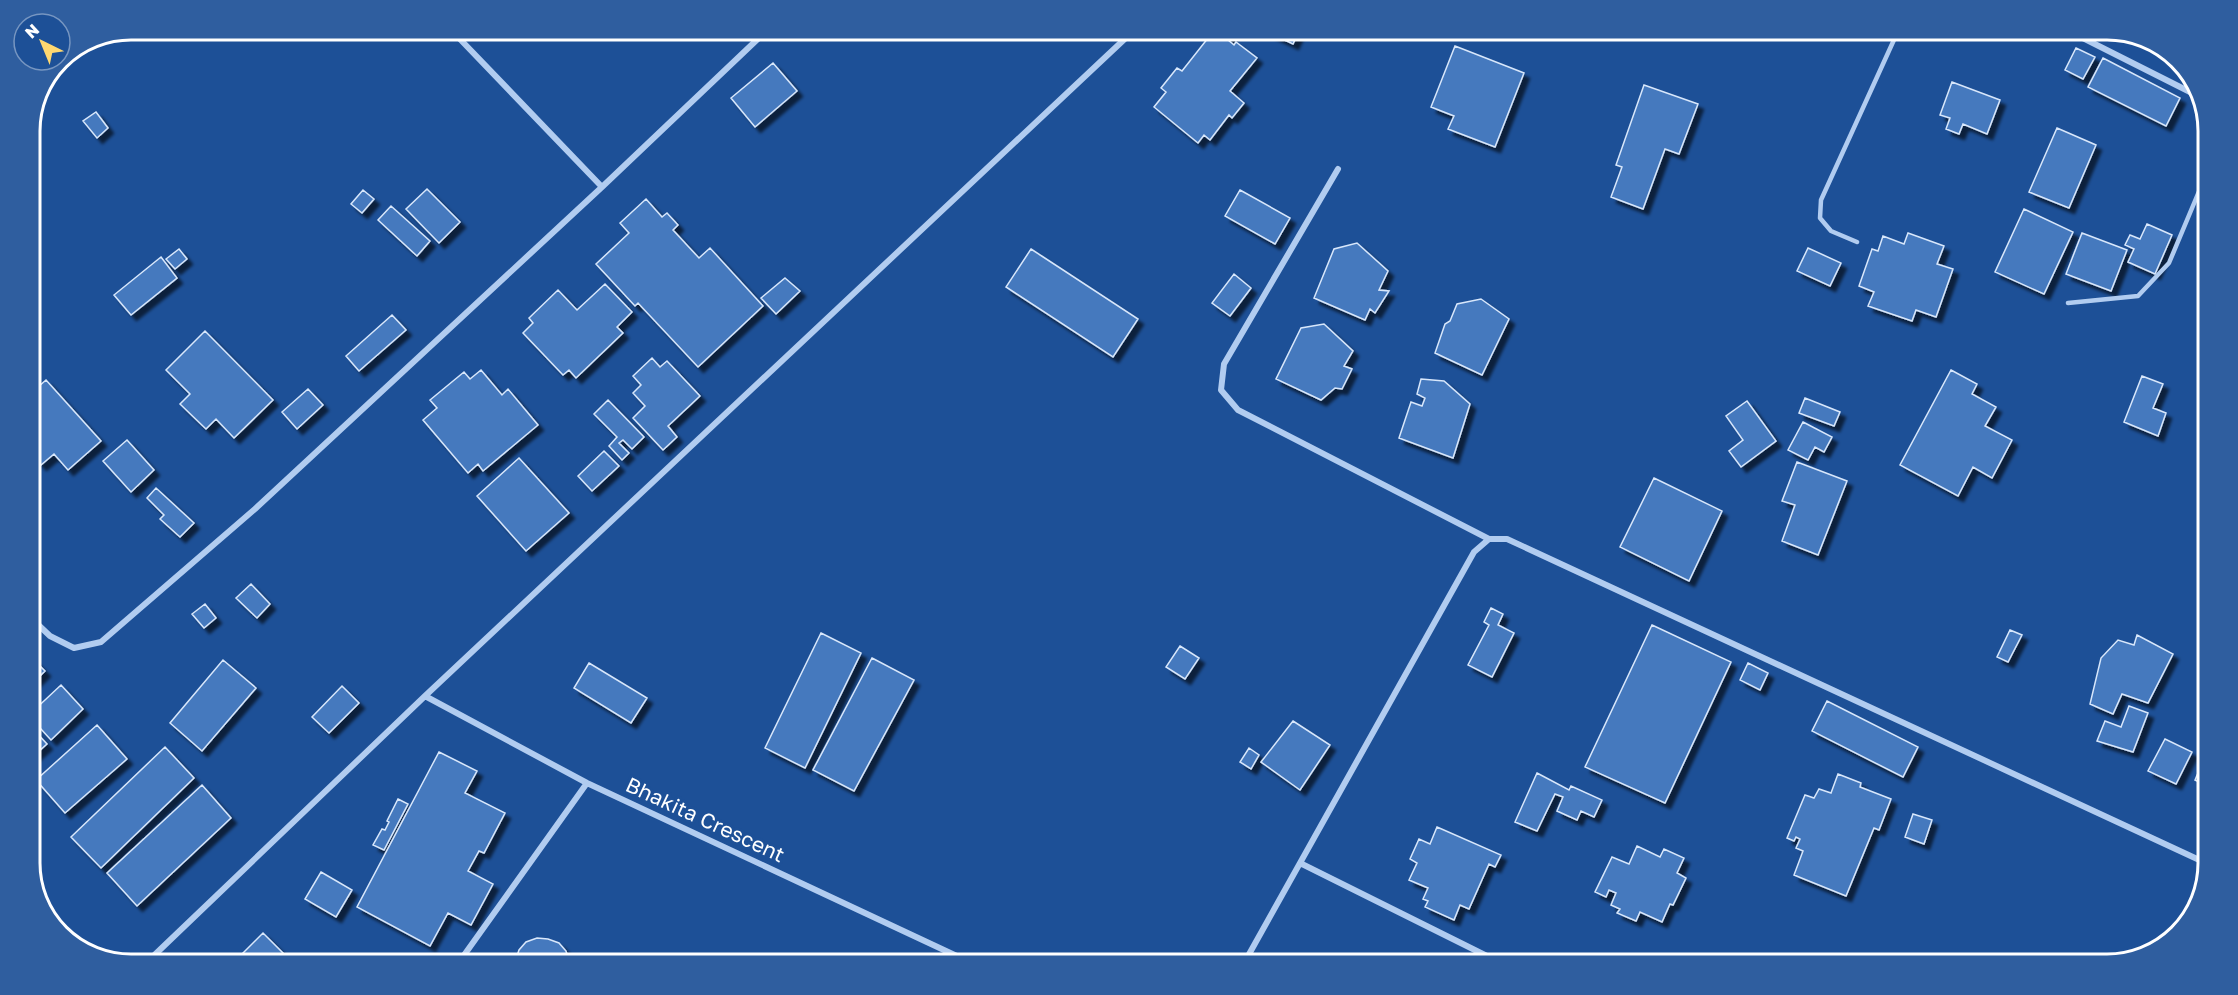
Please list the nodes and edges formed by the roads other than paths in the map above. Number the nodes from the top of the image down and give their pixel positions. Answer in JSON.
{"nodes":[{"id":1,"x":461,"y":40,"type":"edge"},
{"id":2,"x":757,"y":40,"type":"edge"},
{"id":3,"x":1124,"y":40,"type":"edge"},
{"id":4,"x":1894,"y":40,"type":"edge"},
{"id":5,"x":2087,"y":40,"type":"edge"},
{"id":6,"x":2187,"y":91,"type":"edge"},
{"id":7,"x":1338,"y":169,"type":"dead end"},
{"id":8,"x":602,"y":187,"type":"junction"},
{"id":9,"x":2197,"y":196,"type":"edge"},
{"id":10,"x":1857,"y":242,"type":"dead end"},
{"id":11,"x":2068,"y":303,"type":"dead end"},
{"id":12,"x":1489,"y":539,"type":"junction"},
{"id":13,"x":41,"y":627,"type":"edge"},
{"id":14,"x":425,"y":696,"type":"junction"},
{"id":15,"x":587,"y":783,"type":"junction"},
{"id":16,"x":2198,"y":859,"type":"edge"},
{"id":17,"x":1300,"y":863,"type":"junction"},
{"id":18,"x":154,"y":955,"type":"edge"},
{"id":19,"x":464,"y":955,"type":"edge"},
{"id":20,"x":955,"y":955,"type":"edge"},
{"id":21,"x":1249,"y":955,"type":"edge"},
{"id":22,"x":1485,"y":955,"type":"edge"}],
"edges":[{"from":1,"to":8,"type":"street"},
{"from":2,"to":8,"type":"street"},
{"from":3,"to":14,"type":"street"},
{"from":4,"to":10,"type":"lane"},
{"from":5,"to":6,"type":"street"},
{"from":7,"to":12,"type":"street"},
{"from":8,"to":13,"type":"street"},
{"from":9,"to":11,"type":"lane"},
{"from":12,"to":16,"type":"street"},
{"from":12,"to":17,"type":"street"},
{"from":14,"to":15,"type":"street","name":"Bhakita Crescent"},
{"from":14,"to":18,"type":"street"},
{"from":15,"to":19,"type":"street"},
{"from":15,"to":20,"type":"street","name":"Bhakita Crescent"},
{"from":17,"to":21,"type":"street"},
{"from":17,"to":22,"type":"street"}]}
